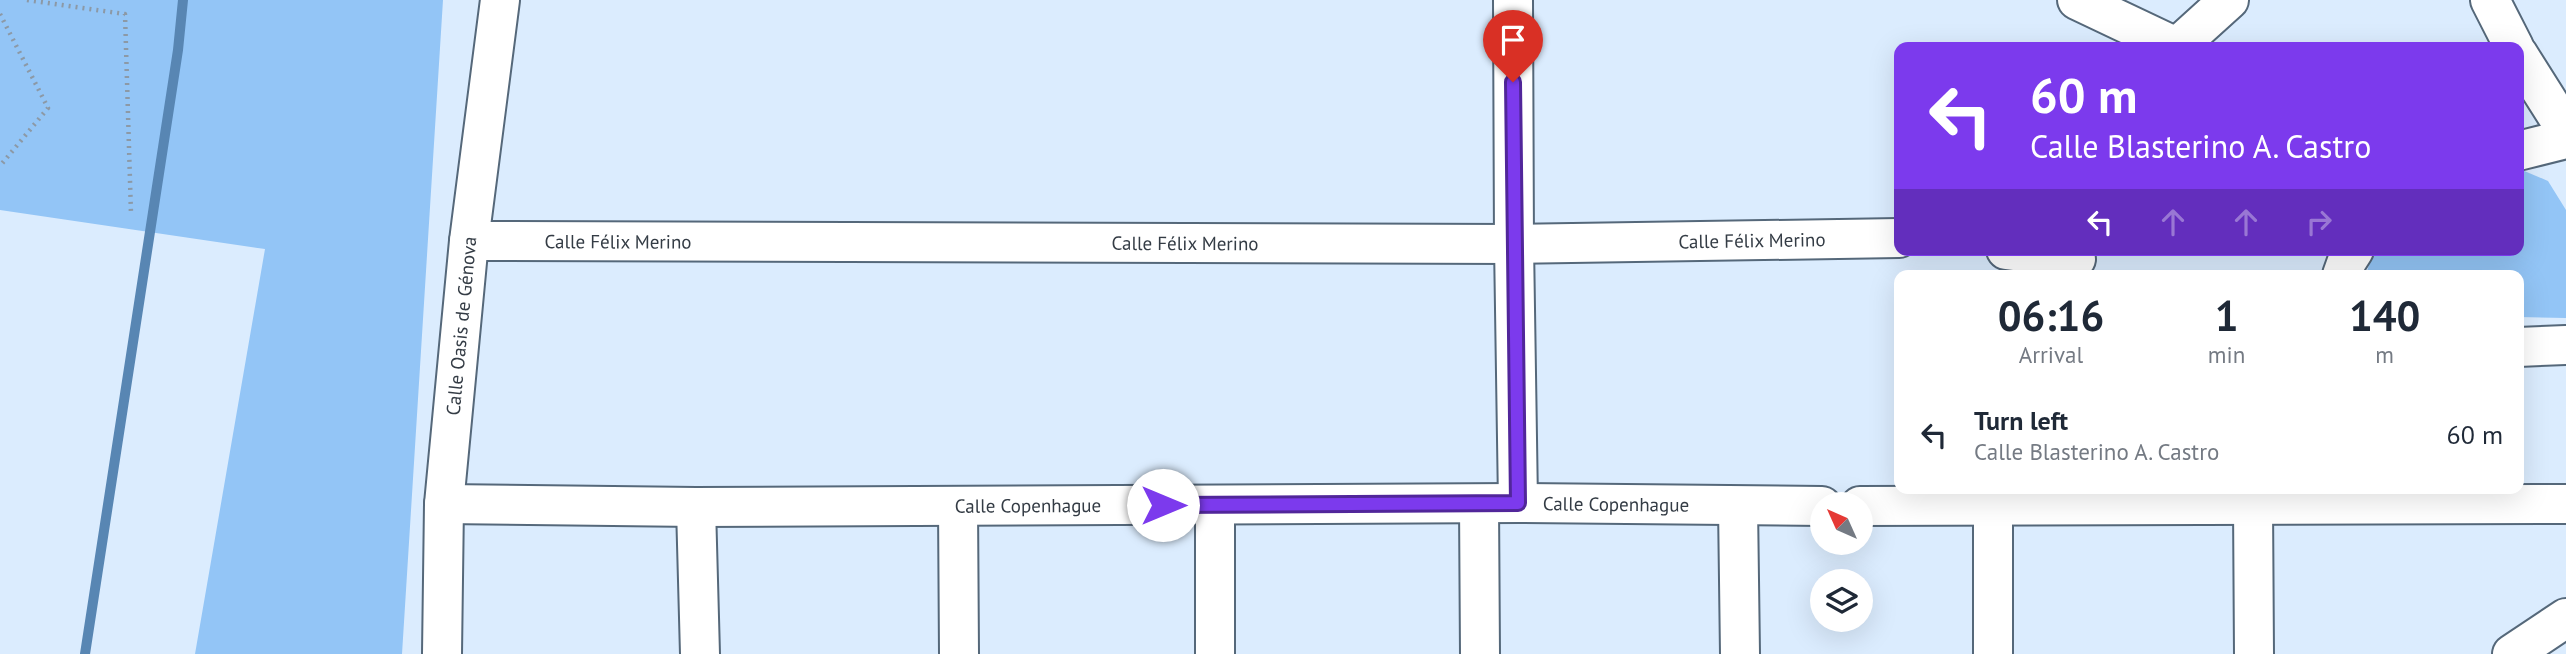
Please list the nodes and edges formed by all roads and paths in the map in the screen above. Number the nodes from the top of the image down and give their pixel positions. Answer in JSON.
{"nodes":[{"id":1,"x":27,"y":0,"type":"edge"},
{"id":2,"x":500,"y":0,"type":"edge"},
{"id":3,"x":1513,"y":0,"type":"edge"},
{"id":4,"x":2077,"y":0,"type":"edge"},
{"id":5,"x":2229,"y":0,"type":"edge"},
{"id":6,"x":2490,"y":0,"type":"edge"},
{"id":7,"x":0,"y":14,"type":"edge"},
{"id":8,"x":2166,"y":42,"type":"edge"},
{"id":9,"x":2183,"y":42,"type":"edge"},
{"id":10,"x":2511,"y":42,"type":"edge"},
{"id":11,"x":2524,"y":64,"type":"edge"},
{"id":12,"x":2566,"y":130,"type":"edge"},
{"id":13,"x":2566,"y":139,"type":"edge"},
{"id":14,"x":2524,"y":150,"type":"edge"},
{"id":15,"x":0,"y":166,"type":"edge"},
{"id":16,"x":131,"y":214,"type":"dead end"},
{"id":17,"x":1894,"y":238,"type":"edge"},
{"id":18,"x":469,"y":241,"type":"junction"},
{"id":19,"x":1514,"y":244,"type":"junction"},
{"id":20,"x":2044,"y":256,"type":"edge"},
{"id":21,"x":2076,"y":261,"type":"edge"},
{"id":22,"x":2566,"y":345,"type":"edge"},
{"id":23,"x":2524,"y":347,"type":"edge"},
{"id":24,"x":2045,"y":497,"type":"edge"},
{"id":25,"x":1518,"y":503,"type":"junction"},
{"id":26,"x":444,"y":504,"type":"junction"},
{"id":27,"x":1479,"y":504,"type":"junction"},
{"id":28,"x":2566,"y":504,"type":"edge"},
{"id":29,"x":1214,"y":505,"type":"junction"},
{"id":30,"x":2253,"y":505,"type":"junction"},
{"id":31,"x":958,"y":506,"type":"junction"},
{"id":32,"x":1738,"y":506,"type":"junction"},
{"id":33,"x":1810,"y":506,"type":"edge"},
{"id":34,"x":1873,"y":506,"type":"edge"},
{"id":35,"x":1993,"y":506,"type":"junction"},
{"id":36,"x":696,"y":507,"type":"junction"},
{"id":37,"x":2566,"y":618,"type":"edge"},
{"id":38,"x":442,"y":654,"type":"edge"},
{"id":39,"x":700,"y":654,"type":"edge"},
{"id":40,"x":959,"y":654,"type":"edge"},
{"id":41,"x":1216,"y":654,"type":"edge"},
{"id":42,"x":1480,"y":654,"type":"edge"},
{"id":43,"x":1740,"y":654,"type":"edge"},
{"id":44,"x":1993,"y":654,"type":"edge"},
{"id":45,"x":2254,"y":654,"type":"edge"},
{"id":46,"x":2512,"y":654,"type":"edge"}],
"edges":[{"from":1,"to":16,"type":"path"},
{"from":2,"to":18,"type":"street","name":"Calle Oasis de Génova"},
{"from":3,"to":19,"type":"street"},
{"from":4,"to":8,"type":"street"},
{"from":5,"to":9,"type":"street"},
{"from":6,"to":10,"type":"street"},
{"from":7,"to":15,"type":"path"},
{"from":11,"to":12,"type":"street"},
{"from":13,"to":14,"type":"street"},
{"from":17,"to":19,"type":"street","name":"Calle Félix Merino"},
{"from":18,"to":19,"type":"street","name":"Calle Félix Merino"},
{"from":18,"to":26,"type":"street","name":"Calle Oasis de Génova"},
{"from":19,"to":25,"type":"street"},
{"from":20,"to":21,"type":"street"},
{"from":22,"to":23,"type":"street"},
{"from":24,"to":30,"type":"street"},
{"from":24,"to":35,"type":"street"},
{"from":25,"to":27,"type":"street","name":"Calle Copenhague"},
{"from":25,"to":32,"type":"street","name":"Calle Copenhague"},
{"from":26,"to":36,"type":"street","name":"Calle Copenhague"},
{"from":26,"to":38,"type":"street","name":"Calle Oasis de Génova"},
{"from":27,"to":29,"type":"street","name":"Calle Copenhague"},
{"from":27,"to":42,"type":"street"},
{"from":28,"to":30,"type":"street"},
{"from":29,"to":31,"type":"street","name":"Calle Copenhague"},
{"from":29,"to":41,"type":"street"},
{"from":30,"to":45,"type":"street"},
{"from":31,"to":36,"type":"street","name":"Calle Copenhague"},
{"from":31,"to":40,"type":"street"},
{"from":32,"to":33,"type":"street","name":"Calle Copenhague"},
{"from":32,"to":43,"type":"street"},
{"from":34,"to":35,"type":"street"},
{"from":35,"to":44,"type":"street"},
{"from":36,"to":39,"type":"street"},
{"from":37,"to":46,"type":"street"}]}
